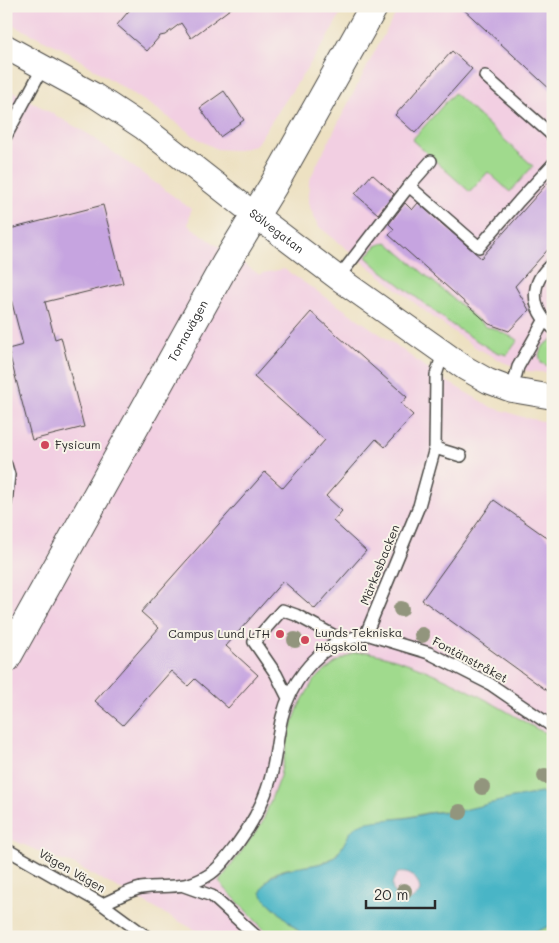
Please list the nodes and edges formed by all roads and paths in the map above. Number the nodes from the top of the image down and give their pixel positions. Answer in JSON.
{"nodes":[{"id":1,"x":374,"y":6,"type":"edge"},
{"id":2,"x":6,"y":47,"type":"edge"},
{"id":3,"x":43,"y":67,"type":"junction"},
{"id":4,"x":485,"y":76,"type":"dead end"},
{"id":5,"x":6,"y":136,"type":"edge"},
{"id":6,"x":553,"y":136,"type":"edge"},
{"id":7,"x":431,"y":161,"type":"dead end"},
{"id":8,"x":553,"y":164,"type":"edge"},
{"id":9,"x":409,"y":186,"type":"junction"},
{"id":10,"x":255,"y":215,"type":"junction"},
{"id":11,"x":553,"y":263,"type":"edge"},
{"id":12,"x":338,"y":278,"type":"junction"},
{"id":13,"x":548,"y":324,"type":"edge"},
{"id":14,"x":443,"y":353,"type":"junction"},
{"id":15,"x":512,"y":390,"type":"junction"},
{"id":16,"x":553,"y":397,"type":"edge"},
{"id":17,"x":435,"y":448,"type":"junction"},
{"id":18,"x":461,"y":456,"type":"dead end"},
{"id":19,"x":6,"y":465,"type":"edge"},
{"id":20,"x":6,"y":503,"type":"edge"},
{"id":21,"x":366,"y":634,"type":"junction"},
{"id":22,"x":344,"y":641,"type":"junction"},
{"id":23,"x":6,"y":659,"type":"edge"},
{"id":24,"x":288,"y":698,"type":"junction"},
{"id":25,"x":553,"y":726,"type":"edge"},
{"id":26,"x":6,"y":849,"type":"edge"},
{"id":27,"x":184,"y":886,"type":"junction"},
{"id":28,"x":102,"y":904,"type":"junction"},
{"id":29,"x":147,"y":937,"type":"edge"},
{"id":30,"x":257,"y":937,"type":"edge"}],
"edges":[{"from":1,"to":10,"type":"main road","name":"Tornavägen"},
{"from":2,"to":3,"type":"street","name":"Sölvegatan"},
{"from":3,"to":5,"type":"lane"},
{"from":3,"to":10,"type":"street","name":"Sölvegatan"},
{"from":4,"to":6,"type":"lane"},
{"from":7,"to":9,"type":"lane"},
{"from":8,"to":9,"type":"lane"},
{"from":9,"to":12,"type":"lane"},
{"from":10,"to":12,"type":"street","name":"Sölvegatan"},
{"from":10,"to":23,"type":"main road","name":"Tornavägen"},
{"from":11,"to":13,"type":"lane"},
{"from":12,"to":14,"type":"street","name":"Sölvegatan"},
{"from":13,"to":15,"type":"lane"},
{"from":14,"to":15,"type":"street","name":"Sölvegatan"},
{"from":14,"to":17,"type":"lane","name":"Märkesbacken"},
{"from":15,"to":16,"type":"street","name":"Sölvegatan"},
{"from":17,"to":18,"type":"lane"},
{"from":17,"to":21,"type":"lane","name":"Märkesbacken"},
{"from":19,"to":20,"type":"lane"},
{"from":21,"to":22,"type":"lane"},
{"from":21,"to":25,"type":"lane","name":"Fontänstråket"},
{"from":22,"to":24,"type":"lane"},
{"from":22,"to":24,"type":"lane"},
{"from":24,"to":27,"type":"lane","name":"Vägen Vägen"},
{"from":26,"to":28,"type":"lane","name":"Vägen Vägen"},
{"from":27,"to":28,"type":"lane","name":"Vägen Vägen"},
{"from":27,"to":30,"type":"lane","name":"Vägen Vägen"},
{"from":28,"to":29,"type":"lane"}]}
